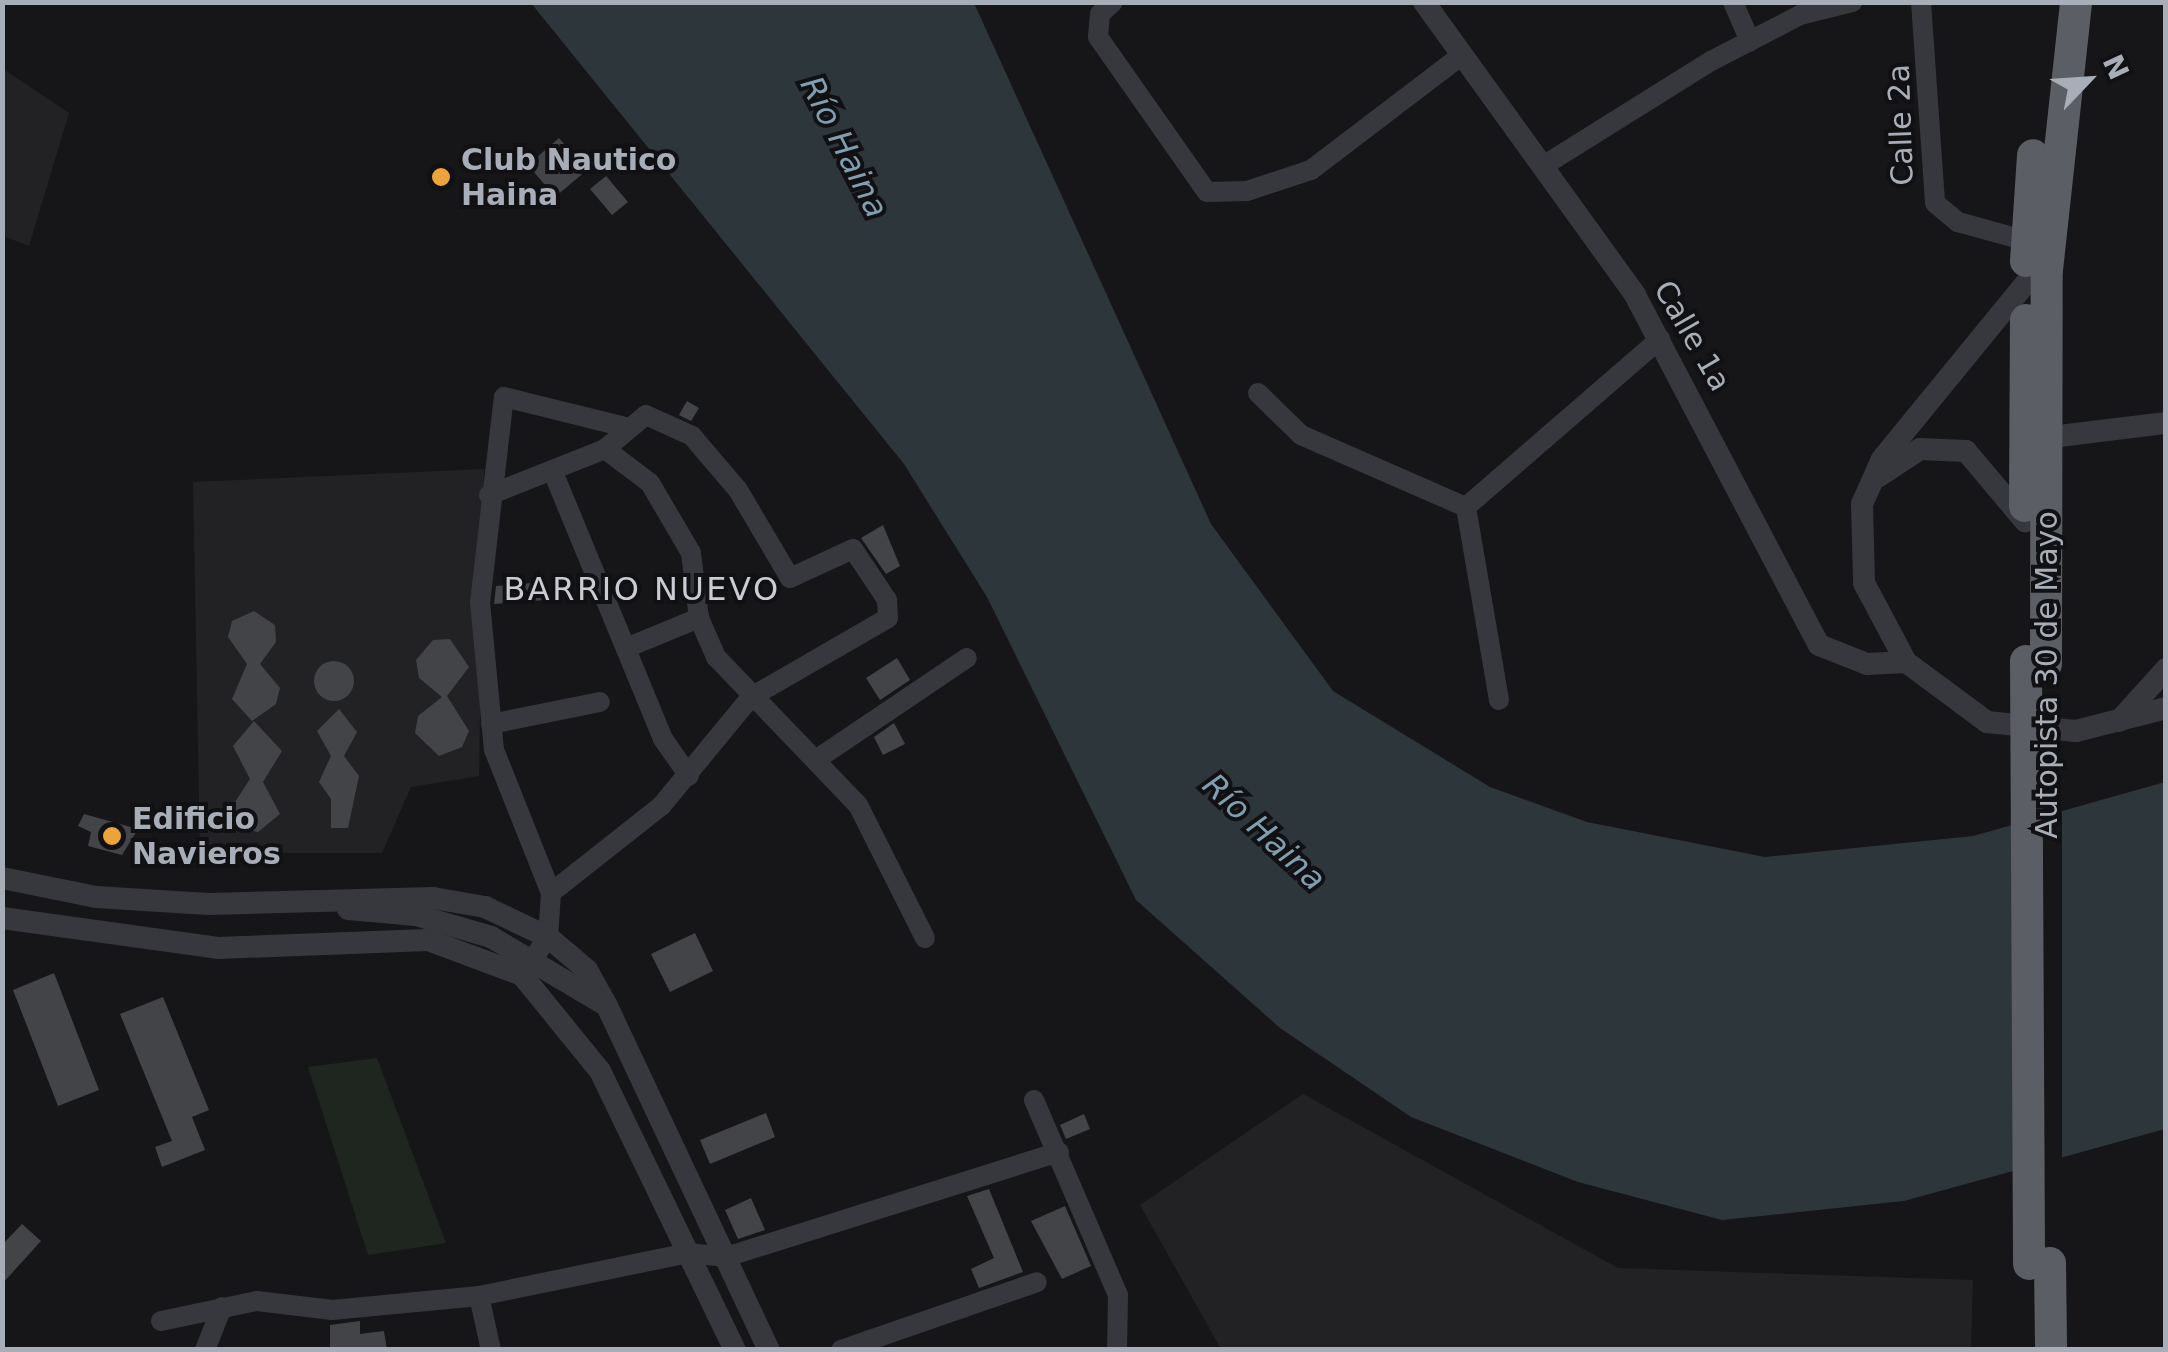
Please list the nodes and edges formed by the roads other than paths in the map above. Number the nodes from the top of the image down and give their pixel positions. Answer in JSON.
{"nodes":[{"id":1,"x":1113,"y":2,"type":"edge"},
{"id":2,"x":1424,"y":2,"type":"edge"},
{"id":3,"x":1733,"y":2,"type":"edge"},
{"id":4,"x":1852,"y":2,"type":"edge"},
{"id":5,"x":1921,"y":2,"type":"edge"},
{"id":6,"x":2055,"y":2,"type":"edge"},
{"id":7,"x":2076,"y":2,"type":"edge"},
{"id":8,"x":1750,"y":41,"type":"junction"},
{"id":9,"x":1464,"y":54,"type":"junction"},
{"id":10,"x":1543,"y":166,"type":"junction"},
{"id":11,"x":2026,"y":241,"type":"junction"},
{"id":12,"x":2026,"y":284,"type":"junction"},
{"id":13,"x":1660,"y":339,"type":"junction"},
{"id":14,"x":1258,"y":393,"type":"dead end"},
{"id":15,"x":2166,"y":423,"type":"edge"},
{"id":16,"x":625,"y":428,"type":"junction"},
{"id":17,"x":2038,"y":439,"type":"junction"},
{"id":18,"x":605,"y":448,"type":"junction"},
{"id":19,"x":553,"y":472,"type":"junction"},
{"id":20,"x":1872,"y":481,"type":"junction"},
{"id":21,"x":489,"y":495,"type":"junction"},
{"id":22,"x":1466,"y":507,"type":"junction"},
{"id":23,"x":2025,"y":521,"type":"junction"},
{"id":24,"x":699,"y":618,"type":"junction"},
{"id":25,"x":630,"y":646,"type":"junction"},
{"id":26,"x":967,"y":658,"type":"dead end"},
{"id":27,"x":1906,"y":662,"type":"junction"},
{"id":28,"x":2036,"y":663,"type":"junction"},
{"id":29,"x":2166,"y":669,"type":"edge"},
{"id":30,"x":751,"y":698,"type":"junction"},
{"id":31,"x":1499,"y":700,"type":"dead end"},
{"id":32,"x":600,"y":702,"type":"dead end"},
{"id":33,"x":2166,"y":708,"type":"edge"},
{"id":34,"x":2119,"y":720,"type":"junction"},
{"id":35,"x":491,"y":724,"type":"junction"},
{"id":36,"x":820,"y":757,"type":"junction"},
{"id":37,"x":688,"y":776,"type":"junction"},
{"id":38,"x":2,"y":878,"type":"edge"},
{"id":39,"x":552,"y":893,"type":"junction"},
{"id":40,"x":287,"y":901,"type":"junction"},
{"id":41,"x":2,"y":918,"type":"edge"},
{"id":42,"x":548,"y":937,"type":"junction"},
{"id":43,"x":925,"y":938,"type":"dead end"},
{"id":44,"x":528,"y":967,"type":"junction"},
{"id":45,"x":607,"y":1006,"type":"junction"},
{"id":46,"x":633,"y":1058,"type":"junction"},
{"id":47,"x":600,"y":1071,"type":"junction"},
{"id":48,"x":1034,"y":1100,"type":"dead end"},
{"id":49,"x":1059,"y":1152,"type":"junction"},
{"id":50,"x":688,"y":1252,"type":"junction"},
{"id":51,"x":726,"y":1256,"type":"junction"},
{"id":52,"x":2039,"y":1264,"type":"junction"},
{"id":53,"x":1036,"y":1282,"type":"dead end"},
{"id":54,"x":479,"y":1296,"type":"junction"},
{"id":55,"x":222,"y":1307,"type":"junction"},
{"id":56,"x":161,"y":1320,"type":"dead end"},
{"id":57,"x":205,"y":1350,"type":"edge"},
{"id":58,"x":492,"y":1350,"type":"edge"},
{"id":59,"x":735,"y":1350,"type":"edge"},
{"id":60,"x":769,"y":1350,"type":"edge"},
{"id":61,"x":841,"y":1350,"type":"edge"},
{"id":62,"x":1117,"y":1350,"type":"edge"},
{"id":63,"x":2028,"y":1350,"type":"edge"},
{"id":64,"x":2051,"y":1350,"type":"edge"}],
"edges":[{"from":1,"to":9,"type":"street"},
{"from":2,"to":9,"type":"street","name":"Calle 1a"},
{"from":3,"to":8,"type":"street"},
{"from":4,"to":8,"type":"street"},
{"from":5,"to":11,"type":"street","name":"Calle 2a"},
{"from":6,"to":11,"type":"highway","name":"Autopista 30 de Mayo"},
{"from":7,"to":17,"type":"highway","name":"Autopista 30 de Mayo"},
{"from":8,"to":10,"type":"street"},
{"from":9,"to":10,"type":"street","name":"Calle 1a"},
{"from":10,"to":13,"type":"street","name":"Calle 1a"},
{"from":11,"to":12,"type":"highway","name":"Autopista 30 de Mayo"},
{"from":12,"to":17,"type":"highway","name":"Autopista 30 de Mayo"},
{"from":12,"to":20,"type":"street"},
{"from":13,"to":22,"type":"street"},
{"from":13,"to":27,"type":"street","name":"Calle 1a"},
{"from":14,"to":22,"type":"street"},
{"from":15,"to":17,"type":"street"},
{"from":16,"to":18,"type":"street"},
{"from":16,"to":21,"type":"street"},
{"from":16,"to":30,"type":"street"},
{"from":17,"to":23,"type":"highway","name":"Autopista 30 de Mayo"},
{"from":17,"to":28,"type":"highway","name":"Autopista 30 de Mayo"},
{"from":18,"to":19,"type":"street"},
{"from":18,"to":24,"type":"street"},
{"from":19,"to":21,"type":"street"},
{"from":19,"to":25,"type":"street"},
{"from":20,"to":23,"type":"street"},
{"from":20,"to":27,"type":"street"},
{"from":21,"to":35,"type":"street"},
{"from":22,"to":31,"type":"street"},
{"from":23,"to":28,"type":"highway","name":"Autopista 30 de Mayo"},
{"from":24,"to":25,"type":"street"},
{"from":24,"to":30,"type":"street"},
{"from":25,"to":37,"type":"street"},
{"from":26,"to":36,"type":"street"},
{"from":27,"to":34,"type":"street"},
{"from":28,"to":52,"type":"highway","name":"Autopista 30 de Mayo"},
{"from":29,"to":34,"type":"street"},
{"from":30,"to":36,"type":"street"},
{"from":30,"to":37,"type":"street"},
{"from":32,"to":35,"type":"street"},
{"from":33,"to":34,"type":"street"},
{"from":35,"to":39,"type":"street"},
{"from":36,"to":43,"type":"street"},
{"from":37,"to":39,"type":"street"},
{"from":38,"to":40,"type":"street"},
{"from":39,"to":42,"type":"street"},
{"from":40,"to":42,"type":"street"},
{"from":40,"to":44,"type":"street"},
{"from":41,"to":44,"type":"street"},
{"from":42,"to":44,"type":"street"},
{"from":42,"to":45,"type":"street"},
{"from":44,"to":45,"type":"street"},
{"from":44,"to":47,"type":"street"},
{"from":45,"to":46,"type":"street"},
{"from":46,"to":47,"type":"street"},
{"from":46,"to":51,"type":"street"},
{"from":47,"to":50,"type":"street"},
{"from":48,"to":49,"type":"street"},
{"from":49,"to":51,"type":"street"},
{"from":49,"to":62,"type":"street"},
{"from":50,"to":51,"type":"street"},
{"from":50,"to":54,"type":"street"},
{"from":50,"to":59,"type":"street"},
{"from":51,"to":60,"type":"street"},
{"from":52,"to":63,"type":"highway","name":"Autopista 30 de Mayo"},
{"from":52,"to":64,"type":"highway","name":"Autopista 30 de Mayo"},
{"from":53,"to":61,"type":"street"},
{"from":54,"to":55,"type":"street"},
{"from":54,"to":58,"type":"street"},
{"from":55,"to":56,"type":"street"},
{"from":55,"to":57,"type":"street"}]}
